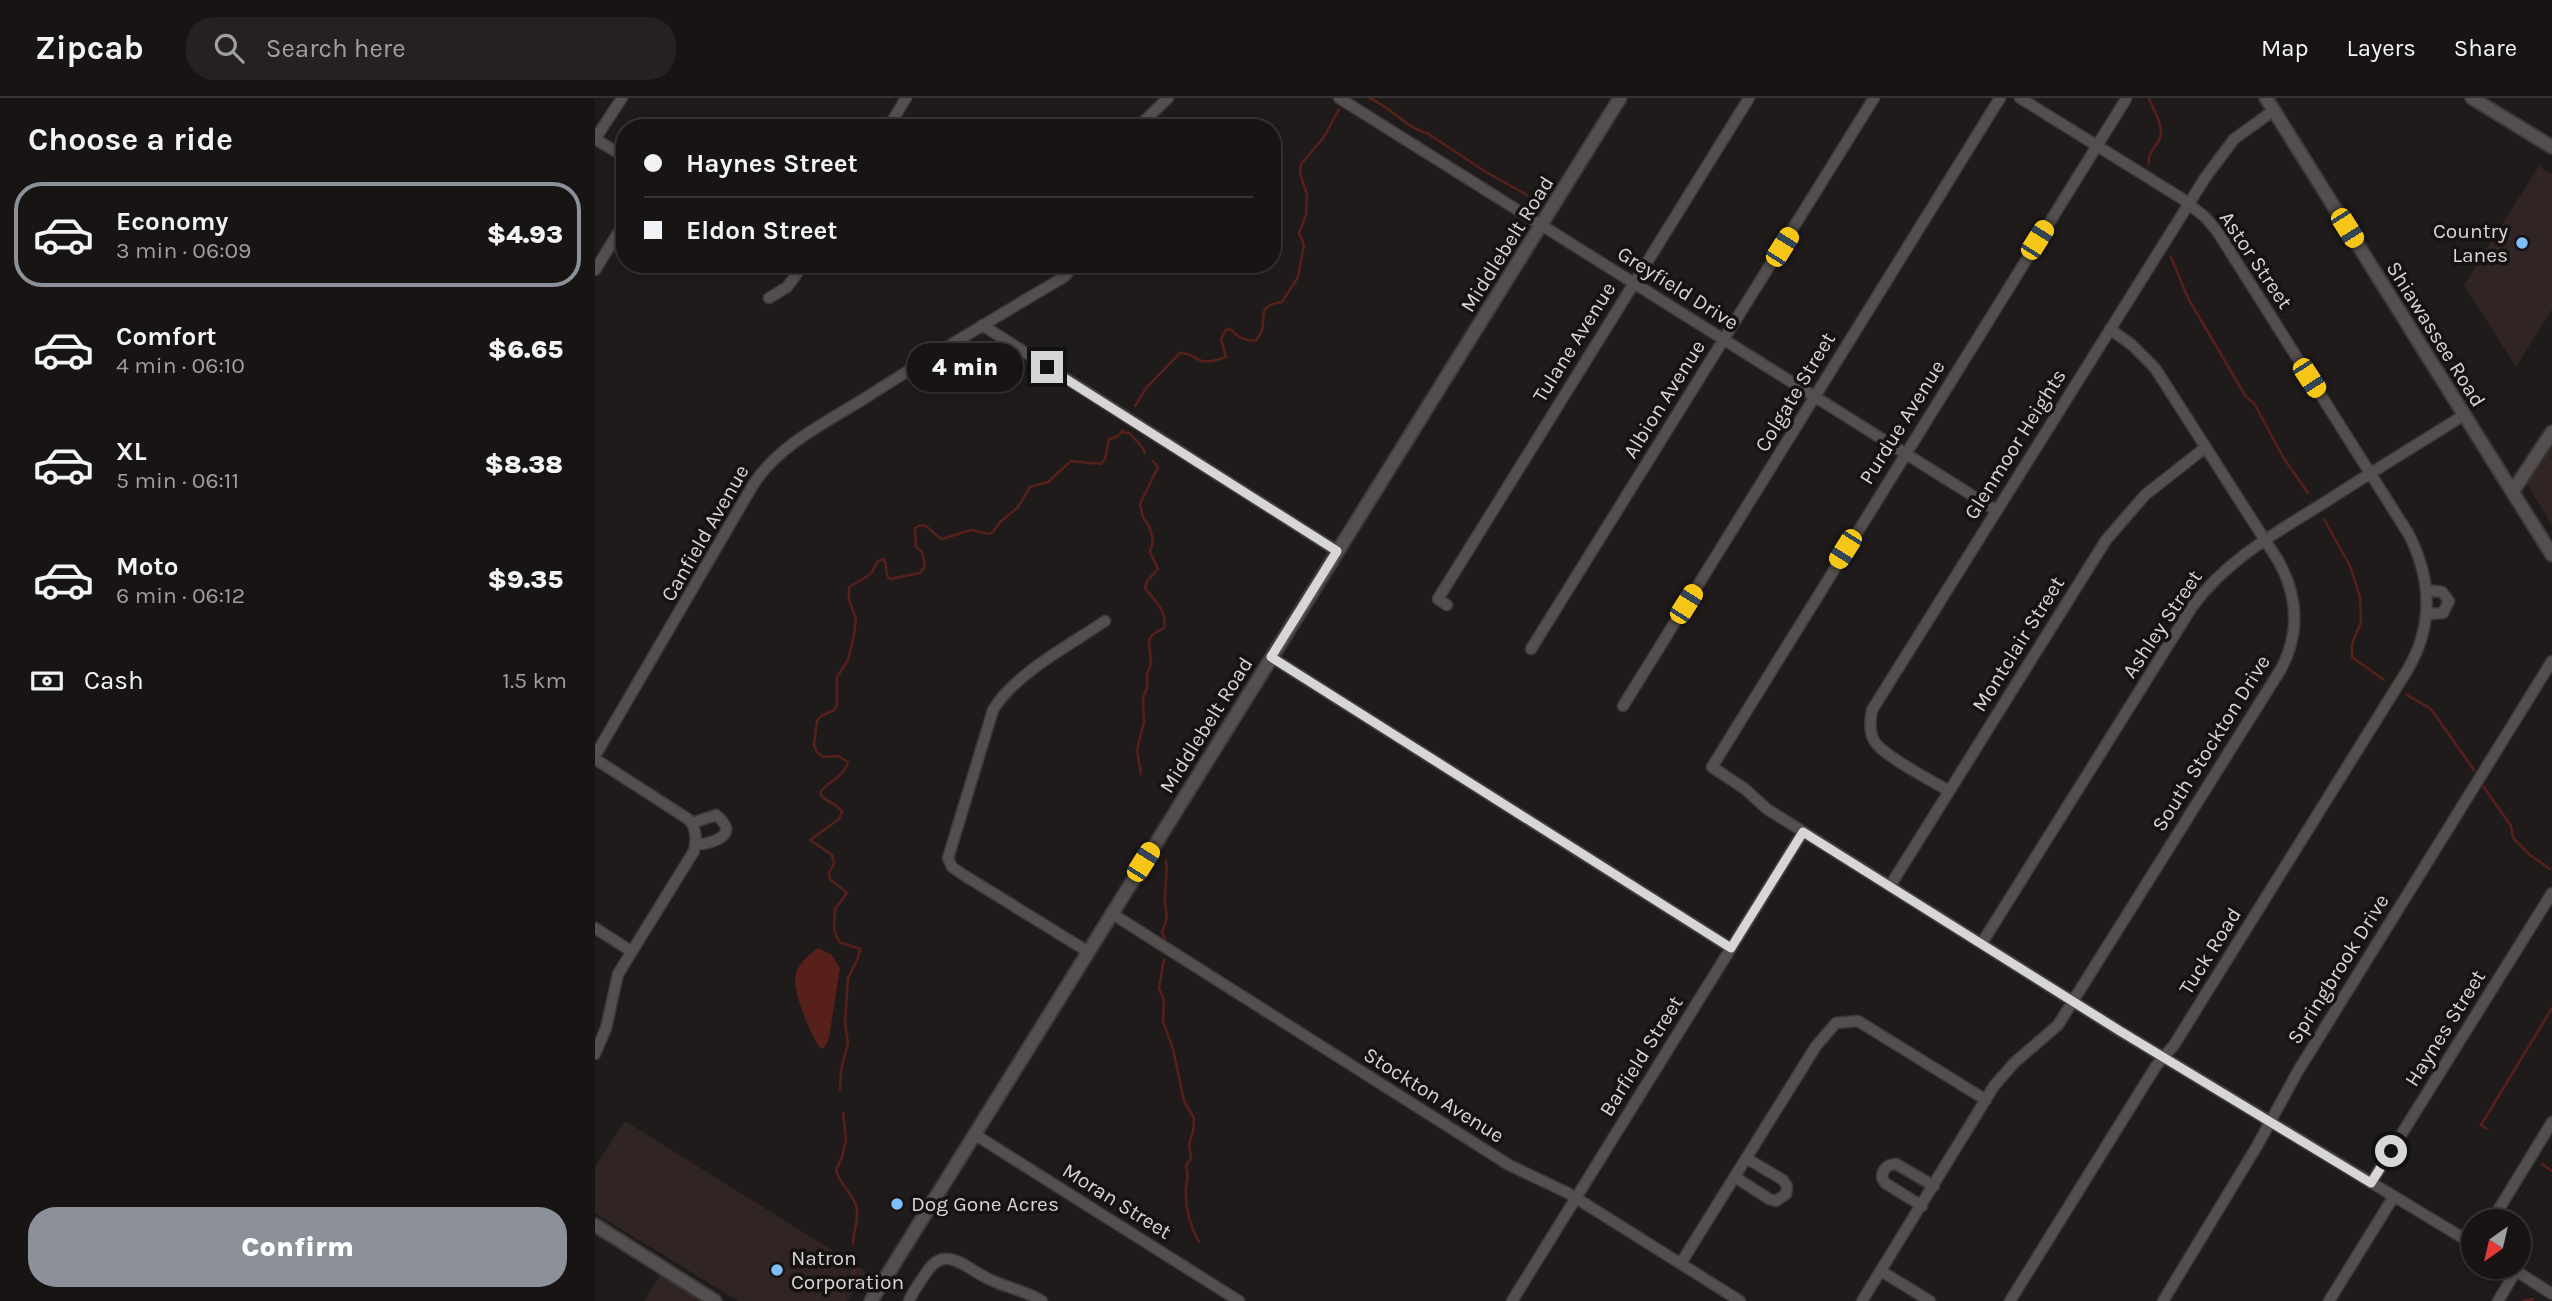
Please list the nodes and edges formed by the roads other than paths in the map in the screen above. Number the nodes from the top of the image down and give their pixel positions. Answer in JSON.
{"nodes":[{"id":1,"x":622,"y":98,"type":"edge"},
{"id":2,"x":906,"y":98,"type":"edge"},
{"id":3,"x":1168,"y":98,"type":"edge"},
{"id":4,"x":1339,"y":98,"type":"edge"},
{"id":5,"x":1620,"y":98,"type":"edge"},
{"id":6,"x":1749,"y":98,"type":"edge"},
{"id":7,"x":1874,"y":98,"type":"edge"},
{"id":8,"x":2000,"y":98,"type":"edge"},
{"id":9,"x":2019,"y":98,"type":"edge"},
{"id":10,"x":2266,"y":98,"type":"edge"},
{"id":11,"x":2472,"y":98,"type":"edge"},
{"id":12,"x":2126,"y":99,"type":"edge"},
{"id":13,"x":2273,"y":111,"type":"junction"},
{"id":14,"x":893,"y":119,"type":"edge"},
{"id":15,"x":1146,"y":119,"type":"edge"},
{"id":16,"x":595,"y":139,"type":"edge"},
{"id":17,"x":2097,"y":146,"type":"junction"},
{"id":18,"x":2552,"y":148,"type":"edge"},
{"id":19,"x":616,"y":152,"type":"edge"},
{"id":20,"x":2189,"y":204,"type":"junction"},
{"id":21,"x":1541,"y":226,"type":"junction"},
{"id":22,"x":616,"y":236,"type":"edge"},
{"id":23,"x":595,"y":270,"type":"edge"},
{"id":24,"x":797,"y":273,"type":"edge"},
{"id":25,"x":1068,"y":273,"type":"edge"},
{"id":26,"x":1633,"y":283,"type":"junction"},
{"id":27,"x":769,"y":298,"type":"dead end"},
{"id":28,"x":982,"y":325,"type":"junction"},
{"id":29,"x":2110,"y":329,"type":"junction"},
{"id":30,"x":1724,"y":339,"type":"junction"},
{"id":31,"x":1815,"y":396,"type":"junction"},
{"id":32,"x":2464,"y":415,"type":"junction"},
{"id":33,"x":2552,"y":432,"type":"edge"},
{"id":34,"x":2206,"y":447,"type":"junction"},
{"id":35,"x":1906,"y":452,"type":"junction"},
{"id":36,"x":2371,"y":474,"type":"junction"},
{"id":37,"x":2514,"y":491,"type":"junction"},
{"id":38,"x":1997,"y":511,"type":"junction"},
{"id":39,"x":2265,"y":540,"type":"junction"},
{"id":40,"x":1337,"y":551,"type":"junction"},
{"id":41,"x":2552,"y":555,"type":"edge"},
{"id":42,"x":2427,"y":590,"type":"junction"},
{"id":43,"x":1447,"y":605,"type":"dead end"},
{"id":44,"x":2428,"y":614,"type":"junction"},
{"id":45,"x":1105,"y":621,"type":"dead end"},
{"id":46,"x":1531,"y":649,"type":"dead end"},
{"id":47,"x":1271,"y":657,"type":"junction"},
{"id":48,"x":2552,"y":661,"type":"edge"},
{"id":49,"x":1623,"y":706,"type":"dead end"},
{"id":50,"x":595,"y":757,"type":"edge"},
{"id":51,"x":1949,"y":792,"type":"junction"},
{"id":52,"x":692,"y":823,"type":"junction"},
{"id":53,"x":1803,"y":832,"type":"junction"},
{"id":54,"x":696,"y":839,"type":"junction"},
{"id":55,"x":1890,"y":886,"type":"junction"},
{"id":56,"x":2552,"y":893,"type":"edge"},
{"id":57,"x":1111,"y":913,"type":"junction"},
{"id":58,"x":595,"y":929,"type":"edge"},
{"id":59,"x":1982,"y":943,"type":"junction"},
{"id":60,"x":1731,"y":948,"type":"junction"},
{"id":61,"x":631,"y":951,"type":"junction"},
{"id":62,"x":1087,"y":951,"type":"junction"},
{"id":63,"x":2073,"y":1001,"type":"junction"},
{"id":64,"x":595,"y":1054,"type":"edge"},
{"id":65,"x":2163,"y":1057,"type":"junction"},
{"id":66,"x":1986,"y":1100,"type":"junction"},
{"id":67,"x":2269,"y":1122,"type":"junction"},
{"id":68,"x":2552,"y":1122,"type":"edge"},
{"id":69,"x":974,"y":1134,"type":"junction"},
{"id":70,"x":1747,"y":1158,"type":"junction"},
{"id":71,"x":1735,"y":1177,"type":"junction"},
{"id":72,"x":2371,"y":1183,"type":"junction"},
{"id":73,"x":1934,"y":1186,"type":"junction"},
{"id":74,"x":2393,"y":1196,"type":"junction"},
{"id":75,"x":1576,"y":1198,"type":"junction"},
{"id":76,"x":1921,"y":1206,"type":"junction"},
{"id":77,"x":2499,"y":1209,"type":"edge"},
{"id":78,"x":595,"y":1225,"type":"edge"},
{"id":79,"x":2461,"y":1237,"type":"edge"},
{"id":80,"x":1681,"y":1263,"type":"junction"},
{"id":81,"x":1881,"y":1272,"type":"junction"},
{"id":82,"x":2508,"y":1279,"type":"edge"},
{"id":83,"x":2529,"y":1279,"type":"edge"},
{"id":84,"x":2552,"y":1294,"type":"edge"},
{"id":85,"x":715,"y":1301,"type":"edge"},
{"id":86,"x":871,"y":1301,"type":"edge"},
{"id":87,"x":909,"y":1301,"type":"edge"},
{"id":88,"x":1042,"y":1301,"type":"edge"},
{"id":89,"x":1239,"y":1301,"type":"edge"},
{"id":90,"x":1512,"y":1301,"type":"edge"},
{"id":91,"x":1741,"y":1301,"type":"edge"},
{"id":92,"x":1862,"y":1301,"type":"edge"},
{"id":93,"x":1930,"y":1301,"type":"edge"},
{"id":94,"x":2010,"y":1301,"type":"edge"},
{"id":95,"x":2163,"y":1301,"type":"edge"},
{"id":96,"x":2329,"y":1301,"type":"edge"},
{"id":97,"x":2498,"y":1301,"type":"edge"}],
"edges":[{"from":1,"to":16,"type":"street"},
{"from":2,"to":14,"type":"street"},
{"from":3,"to":15,"type":"street"},
{"from":4,"to":21,"type":"street","name":"Greyfield Drive"},
{"from":5,"to":21,"type":"street","name":"Middlebelt Road"},
{"from":6,"to":26,"type":"street","name":"Tulane Avenue"},
{"from":7,"to":30,"type":"street","name":"Albion Avenue"},
{"from":8,"to":31,"type":"street","name":"Colgate Street"},
{"from":9,"to":17,"type":"street","name":"Astor Street"},
{"from":10,"to":13,"type":"street","name":"Shiawassee Road"},
{"from":11,"to":18,"type":"street"},
{"from":12,"to":17,"type":"street","name":"Purdue Avenue"},
{"from":13,"to":20,"type":"street","name":"Glenmoor Heights"},
{"from":13,"to":32,"type":"street","name":"Shiawassee Road"},
{"from":16,"to":19,"type":"street"},
{"from":17,"to":20,"type":"street","name":"Astor Street"},
{"from":17,"to":35,"type":"street","name":"Purdue Avenue"},
{"from":20,"to":29,"type":"street","name":"Glenmoor Heights"},
{"from":20,"to":36,"type":"street","name":"Astor Street"},
{"from":21,"to":26,"type":"street","name":"Greyfield Drive"},
{"from":21,"to":40,"type":"street","name":"Middlebelt Road"},
{"from":22,"to":23,"type":"street"},
{"from":24,"to":27,"type":"street"},
{"from":25,"to":28,"type":"street","name":"Canfield Avenue"},
{"from":26,"to":30,"type":"street","name":"Greyfield Drive"},
{"from":26,"to":43,"type":"street","name":"Tulane Avenue"},
{"from":28,"to":40,"type":"street"},
{"from":28,"to":50,"type":"street","name":"Canfield Avenue"},
{"from":29,"to":34,"type":"street","name":"South Stockton Drive"},
{"from":29,"to":38,"type":"street","name":"Glenmoor Heights"},
{"from":30,"to":31,"type":"street","name":"Greyfield Drive"},
{"from":30,"to":46,"type":"street","name":"Albion Avenue"},
{"from":31,"to":35,"type":"street","name":"Greyfield Drive"},
{"from":31,"to":49,"type":"street","name":"Colgate Street"},
{"from":32,"to":36,"type":"street","name":"Ashley Street"},
{"from":32,"to":37,"type":"street","name":"Shiawassee Road"},
{"from":33,"to":37,"type":"street"},
{"from":34,"to":39,"type":"street","name":"South Stockton Drive"},
{"from":34,"to":51,"type":"street","name":"Montclair Street"},
{"from":35,"to":38,"type":"street","name":"Greyfield Drive"},
{"from":35,"to":53,"type":"street","name":"Purdue Avenue"},
{"from":36,"to":39,"type":"street","name":"Ashley Street"},
{"from":36,"to":42,"type":"street","name":"Tuck Road"},
{"from":37,"to":41,"type":"street","name":"Shiawassee Road"},
{"from":38,"to":51,"type":"street","name":"Glenmoor Heights"},
{"from":39,"to":59,"type":"street","name":"Ashley Street"},
{"from":39,"to":63,"type":"street","name":"South Stockton Drive"},
{"from":40,"to":47,"type":"street","name":"Middlebelt Road"},
{"from":42,"to":44,"type":"street","name":"Tuck Road"},
{"from":42,"to":44,"type":"street","name":"Tuck Road"},
{"from":44,"to":65,"type":"street","name":"Tuck Road"},
{"from":45,"to":62,"type":"street"},
{"from":47,"to":57,"type":"street","name":"Middlebelt Road"},
{"from":47,"to":60,"type":"street"},
{"from":48,"to":67,"type":"street","name":"Springbrook Drive"},
{"from":50,"to":52,"type":"street"},
{"from":51,"to":55,"type":"street","name":"Montclair Street"},
{"from":52,"to":54,"type":"street"},
{"from":52,"to":54,"type":"street"},
{"from":53,"to":55,"type":"street"},
{"from":53,"to":60,"type":"street","name":"Barfield Street"},
{"from":54,"to":61,"type":"street"},
{"from":55,"to":59,"type":"street"},
{"from":56,"to":72,"type":"street","name":"Haynes Street"},
{"from":57,"to":62,"type":"street","name":"Middlebelt Road"},
{"from":57,"to":75,"type":"street","name":"Stockton Avenue"},
{"from":58,"to":61,"type":"street"},
{"from":59,"to":63,"type":"street"},
{"from":60,"to":75,"type":"street","name":"Barfield Street"},
{"from":61,"to":64,"type":"street"},
{"from":62,"to":69,"type":"street","name":"Middlebelt Road"},
{"from":63,"to":65,"type":"street"},
{"from":63,"to":66,"type":"street","name":"South Stockton Drive"},
{"from":65,"to":67,"type":"street"},
{"from":65,"to":94,"type":"street","name":"Tuck Road"},
{"from":66,"to":70,"type":"street"},
{"from":66,"to":73,"type":"street","name":"South Stockton Drive"},
{"from":67,"to":72,"type":"street"},
{"from":67,"to":95,"type":"street","name":"Springbrook Drive"},
{"from":68,"to":77,"type":"street"},
{"from":69,"to":86,"type":"street","name":"Middlebelt Road"},
{"from":69,"to":89,"type":"street","name":"Moran Street"},
{"from":70,"to":71,"type":"street"},
{"from":70,"to":71,"type":"street"},
{"from":71,"to":80,"type":"street"},
{"from":72,"to":74,"type":"street"},
{"from":73,"to":76,"type":"street","name":"South Stockton Drive"},
{"from":73,"to":76,"type":"street"},
{"from":74,"to":79,"type":"street"},
{"from":74,"to":96,"type":"street"},
{"from":75,"to":80,"type":"street","name":"Stockton Avenue"},
{"from":75,"to":90,"type":"street","name":"Barfield Street"},
{"from":76,"to":81,"type":"street","name":"South Stockton Drive"},
{"from":78,"to":85,"type":"street"},
{"from":80,"to":91,"type":"street","name":"Stockton Avenue"},
{"from":81,"to":92,"type":"street","name":"South Stockton Drive"},
{"from":81,"to":93,"type":"street"},
{"from":82,"to":97,"type":"street"},
{"from":83,"to":84,"type":"street"},
{"from":87,"to":88,"type":"street"}]}
